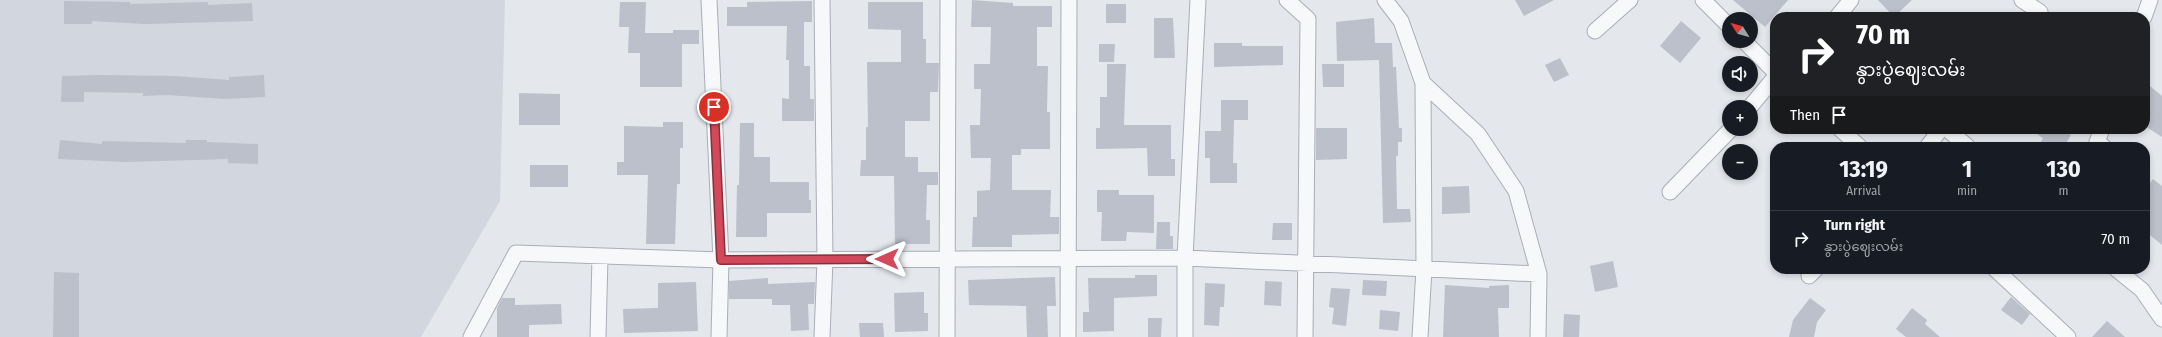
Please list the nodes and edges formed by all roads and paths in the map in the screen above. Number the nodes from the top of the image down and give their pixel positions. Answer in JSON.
{"nodes":[{"id":1,"x":709,"y":0,"type":"edge"},
{"id":2,"x":822,"y":0,"type":"edge"},
{"id":3,"x":948,"y":0,"type":"edge"},
{"id":4,"x":1069,"y":0,"type":"edge"},
{"id":5,"x":1198,"y":0,"type":"edge"},
{"id":6,"x":1287,"y":0,"type":"edge"},
{"id":7,"x":1385,"y":0,"type":"edge"},
{"id":8,"x":1630,"y":0,"type":"edge"},
{"id":9,"x":1702,"y":0,"type":"edge"},
{"id":10,"x":1851,"y":0,"type":"edge"},
{"id":11,"x":2022,"y":0,"type":"edge"},
{"id":12,"x":2150,"y":0,"type":"edge"},
{"id":13,"x":1841,"y":12,"type":"edge"},
{"id":14,"x":2040,"y":12,"type":"edge"},
{"id":15,"x":2146,"y":12,"type":"edge"},
{"id":16,"x":1722,"y":19,"type":"edge"},
{"id":17,"x":1595,"y":31,"type":"dead end"},
{"id":18,"x":1751,"y":48,"type":"edge"},
{"id":19,"x":1770,"y":67,"type":"edge"},
{"id":20,"x":1423,"y":83,"type":"junction"},
{"id":21,"x":1770,"y":83,"type":"edge"},
{"id":22,"x":1756,"y":100,"type":"edge"},
{"id":23,"x":1846,"y":134,"type":"edge"},
{"id":24,"x":1937,"y":134,"type":"edge"},
{"id":25,"x":1953,"y":134,"type":"edge"},
{"id":26,"x":1724,"y":136,"type":"edge"},
{"id":27,"x":1854,"y":142,"type":"edge"},
{"id":28,"x":1931,"y":142,"type":"edge"},
{"id":29,"x":1962,"y":142,"type":"edge"},
{"id":30,"x":1670,"y":192,"type":"dead end"},
{"id":31,"x":600,"y":257,"type":"junction"},
{"id":32,"x":1069,"y":257,"type":"junction"},
{"id":33,"x":1185,"y":258,"type":"junction"},
{"id":34,"x":948,"y":259,"type":"junction"},
{"id":35,"x":721,"y":260,"type":"junction"},
{"id":36,"x":825,"y":260,"type":"junction"},
{"id":37,"x":1307,"y":262,"type":"junction"},
{"id":38,"x":1424,"y":269,"type":"junction"},
{"id":39,"x":1539,"y":274,"type":"junction"},
{"id":40,"x":2001,"y":274,"type":"edge"},
{"id":41,"x":2122,"y":274,"type":"edge"},
{"id":42,"x":2161,"y":314,"type":"edge"},
{"id":43,"x":471,"y":337,"type":"edge"},
{"id":44,"x":598,"y":337,"type":"edge"},
{"id":45,"x":719,"y":337,"type":"edge"},
{"id":46,"x":822,"y":337,"type":"edge"},
{"id":47,"x":947,"y":337,"type":"edge"},
{"id":48,"x":1068,"y":337,"type":"edge"},
{"id":49,"x":1185,"y":337,"type":"edge"},
{"id":50,"x":1305,"y":337,"type":"edge"},
{"id":51,"x":1420,"y":337,"type":"edge"},
{"id":52,"x":1538,"y":337,"type":"edge"},
{"id":53,"x":2068,"y":337,"type":"edge"}],
"edges":[{"from":1,"to":35,"type":"street"},
{"from":2,"to":36,"type":"street"},
{"from":3,"to":34,"type":"street"},
{"from":4,"to":32,"type":"street"},
{"from":5,"to":33,"type":"street"},
{"from":6,"to":37,"type":"street"},
{"from":7,"to":20,"type":"street"},
{"from":8,"to":17,"type":"street"},
{"from":9,"to":16,"type":"street"},
{"from":10,"to":13,"type":"street"},
{"from":11,"to":14,"type":"street"},
{"from":12,"to":15,"type":"street"},
{"from":18,"to":19,"type":"street"},
{"from":20,"to":38,"type":"street"},
{"from":20,"to":39,"type":"street"},
{"from":21,"to":22,"type":"street"},
{"from":23,"to":27,"type":"street"},
{"from":24,"to":28,"type":"street"},
{"from":25,"to":29,"type":"street"},
{"from":26,"to":30,"type":"street"},
{"from":31,"to":35,"type":"street"},
{"from":31,"to":43,"type":"street"},
{"from":31,"to":44,"type":"street"},
{"from":32,"to":33,"type":"street"},
{"from":32,"to":34,"type":"street"},
{"from":32,"to":48,"type":"street"},
{"from":33,"to":37,"type":"street"},
{"from":33,"to":49,"type":"street"},
{"from":34,"to":36,"type":"street"},
{"from":34,"to":47,"type":"street"},
{"from":35,"to":36,"type":"street"},
{"from":35,"to":45,"type":"street"},
{"from":36,"to":46,"type":"street"},
{"from":37,"to":38,"type":"street"},
{"from":37,"to":50,"type":"street"},
{"from":38,"to":39,"type":"street"},
{"from":38,"to":51,"type":"street"},
{"from":39,"to":52,"type":"street"},
{"from":40,"to":53,"type":"street"},
{"from":41,"to":42,"type":"street"}]}
